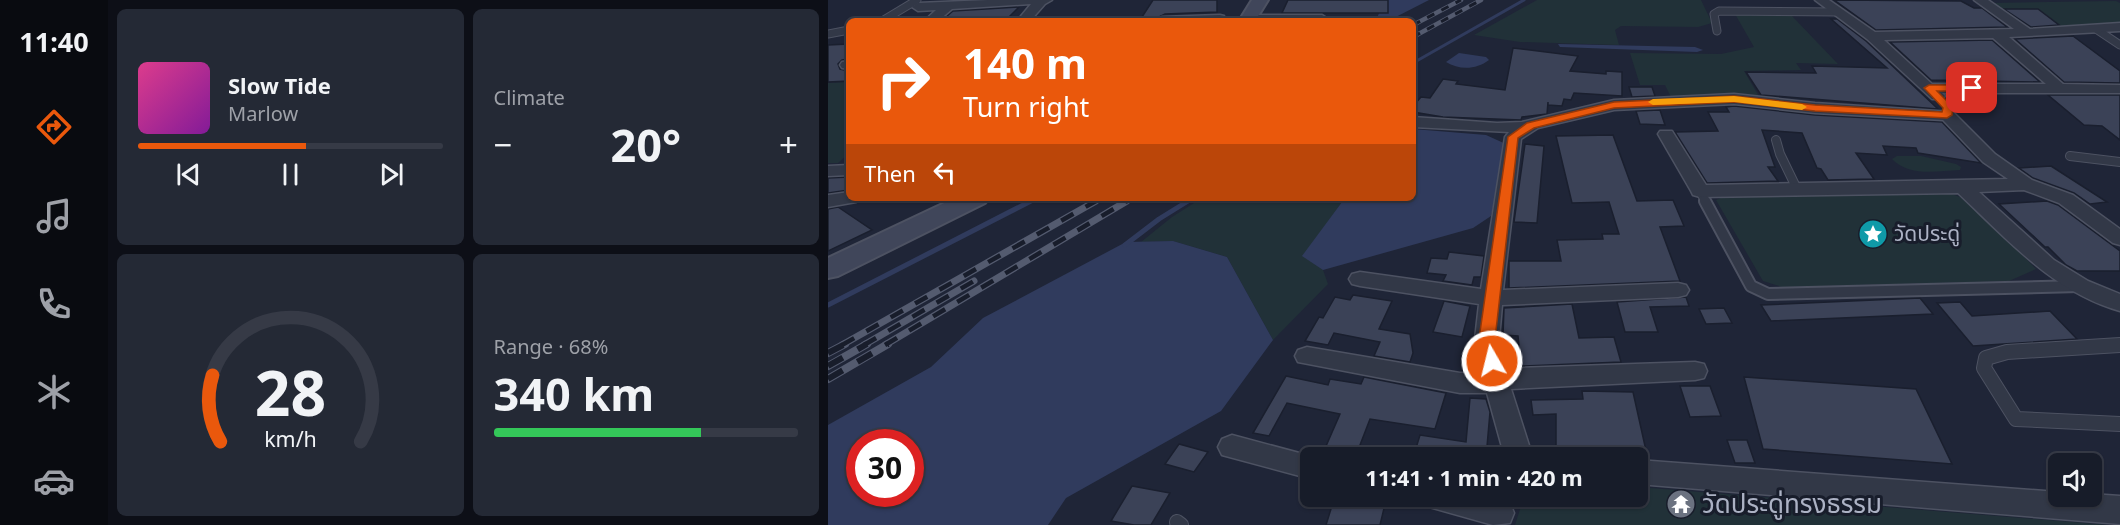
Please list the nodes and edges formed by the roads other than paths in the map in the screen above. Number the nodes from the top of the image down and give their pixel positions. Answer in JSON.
{"nodes":[{"id":1,"x":1044,"y":0,"type":"edge"},
{"id":2,"x":1260,"y":0,"type":"edge"},
{"id":3,"x":1821,"y":0,"type":"edge"},
{"id":4,"x":1980,"y":0,"type":"edge"},
{"id":5,"x":918,"y":4,"type":"edge"},
{"id":6,"x":949,"y":6,"type":"junction"},
{"id":7,"x":1839,"y":12,"type":"junction"},
{"id":8,"x":1189,"y":15,"type":"edge"},
{"id":9,"x":888,"y":18,"type":"edge"},
{"id":10,"x":934,"y":18,"type":"edge"},
{"id":11,"x":1026,"y":18,"type":"edge"},
{"id":12,"x":1212,"y":18,"type":"edge"},
{"id":13,"x":1249,"y":18,"type":"edge"},
{"id":14,"x":2120,"y":27,"type":"edge"},
{"id":15,"x":2097,"y":29,"type":"junction"},
{"id":16,"x":846,"y":31,"type":"edge"},
{"id":17,"x":1718,"y":31,"type":"dead end"},
{"id":18,"x":2027,"y":33,"type":"junction"},
{"id":19,"x":828,"y":34,"type":"edge"},
{"id":20,"x":1997,"y":34,"type":"junction"},
{"id":21,"x":1872,"y":36,"type":"junction"},
{"id":22,"x":2120,"y":45,"type":"edge"},
{"id":23,"x":1929,"y":88,"type":"junction"},
{"id":24,"x":2060,"y":88,"type":"junction"},
{"id":25,"x":2120,"y":89,"type":"edge"},
{"id":26,"x":1947,"y":115,"type":"junction"},
{"id":27,"x":1416,"y":122,"type":"edge"},
{"id":28,"x":1505,"y":132,"type":"junction"},
{"id":29,"x":1666,"y":134,"type":"dead end"},
{"id":30,"x":1776,"y":140,"type":"dead end"},
{"id":31,"x":2070,"y":156,"type":"dead end"},
{"id":32,"x":2120,"y":162,"type":"edge"},
{"id":33,"x":846,"y":170,"type":"edge"},
{"id":34,"x":828,"y":171,"type":"edge"},
{"id":35,"x":2026,"y":184,"type":"junction"},
{"id":36,"x":1963,"y":187,"type":"junction"},
{"id":37,"x":1797,"y":189,"type":"junction"},
{"id":38,"x":1700,"y":191,"type":"junction"},
{"id":39,"x":846,"y":198,"type":"edge"},
{"id":40,"x":828,"y":201,"type":"edge"},
{"id":41,"x":970,"y":201,"type":"edge"},
{"id":42,"x":2120,"y":239,"type":"edge"},
{"id":43,"x":828,"y":269,"type":"edge"},
{"id":44,"x":1360,"y":279,"type":"dead end"},
{"id":45,"x":2080,"y":286,"type":"junction"},
{"id":46,"x":1678,"y":290,"type":"dead end"},
{"id":47,"x":1491,"y":298,"type":"junction"},
{"id":48,"x":2120,"y":303,"type":"edge"},
{"id":49,"x":2120,"y":345,"type":"edge"},
{"id":50,"x":1306,"y":356,"type":"dead end"},
{"id":51,"x":1695,"y":371,"type":"dead end"},
{"id":52,"x":1497,"y":383,"type":"junction"},
{"id":53,"x":2120,"y":424,"type":"edge"},
{"id":54,"x":1232,"y":447,"type":"dead end"},
{"id":55,"x":1516,"y":447,"type":"edge"},
{"id":56,"x":1300,"y":463,"type":"edge"},
{"id":57,"x":1648,"y":473,"type":"edge"},
{"id":58,"x":1479,"y":507,"type":"edge"},
{"id":59,"x":2120,"y":510,"type":"edge"},
{"id":60,"x":1500,"y":512,"type":"edge"}],
"edges":[{"from":1,"to":6,"type":"street"},
{"from":1,"to":11,"type":"street"},
{"from":2,"to":13,"type":"main road"},
{"from":3,"to":7,"type":"street"},
{"from":4,"to":18,"type":"street"},
{"from":5,"to":6,"type":"street"},
{"from":5,"to":9,"type":"lane"},
{"from":6,"to":10,"type":"street"},
{"from":7,"to":17,"type":"lane"},
{"from":7,"to":21,"type":"street"},
{"from":8,"to":12,"type":"street"},
{"from":14,"to":15,"type":"street"},
{"from":15,"to":18,"type":"street"},
{"from":15,"to":22,"type":"lane"},
{"from":16,"to":19,"type":"lane"},
{"from":18,"to":20,"type":"street"},
{"from":20,"to":21,"type":"street"},
{"from":20,"to":24,"type":"street"},
{"from":21,"to":23,"type":"street"},
{"from":23,"to":24,"type":"street"},
{"from":23,"to":26,"type":"street"},
{"from":24,"to":25,"type":"street"},
{"from":26,"to":28,"type":"street"},
{"from":26,"to":35,"type":"street"},
{"from":27,"to":28,"type":"street"},
{"from":28,"to":47,"type":"street"},
{"from":29,"to":38,"type":"street"},
{"from":30,"to":37,"type":"lane"},
{"from":31,"to":32,"type":"lane"},
{"from":33,"to":34,"type":"street"},
{"from":35,"to":36,"type":"street"},
{"from":35,"to":42,"type":"street"},
{"from":36,"to":37,"type":"street"},
{"from":36,"to":45,"type":"street"},
{"from":37,"to":38,"type":"street"},
{"from":38,"to":45,"type":"lane"},
{"from":39,"to":40,"type":"street"},
{"from":41,"to":43,"type":"main road"},
{"from":44,"to":47,"type":"street"},
{"from":45,"to":48,"type":"street"},
{"from":46,"to":47,"type":"street"},
{"from":47,"to":52,"type":"street"},
{"from":49,"to":53,"type":"lane"},
{"from":50,"to":52,"type":"street"},
{"from":51,"to":52,"type":"street"},
{"from":52,"to":55,"type":"street"},
{"from":54,"to":56,"type":"street"},
{"from":57,"to":59,"type":"street"},
{"from":58,"to":60,"type":"street"}]}
